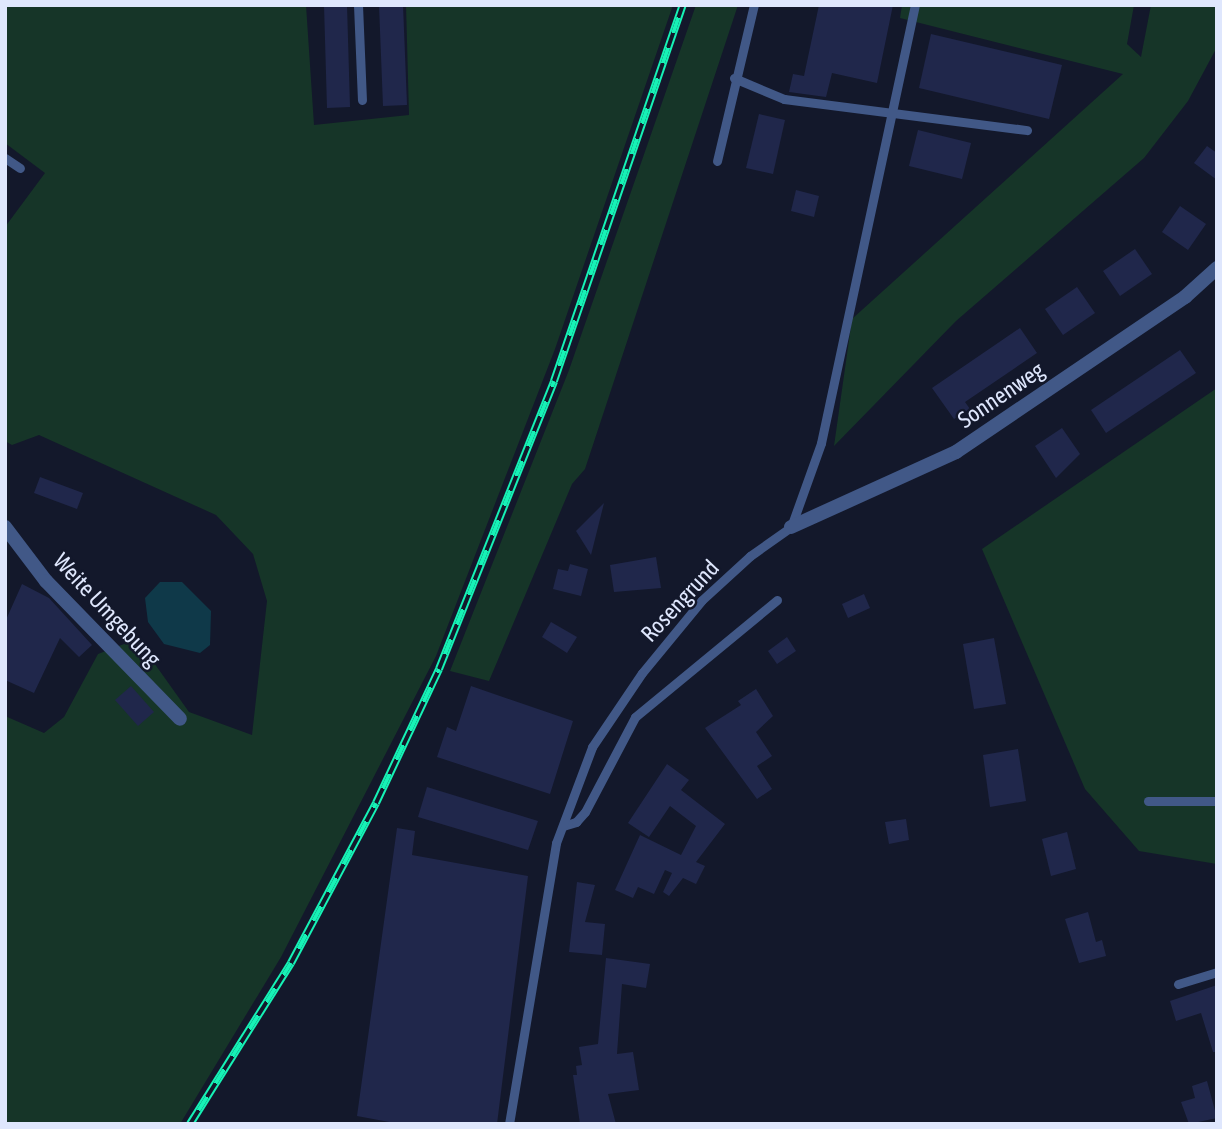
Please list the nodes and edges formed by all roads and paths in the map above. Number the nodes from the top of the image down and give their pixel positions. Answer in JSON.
{"nodes":[{"id":1,"x":358,"y":5,"type":"edge"},
{"id":2,"x":754,"y":5,"type":"edge"},
{"id":3,"x":915,"y":5,"type":"edge"},
{"id":4,"x":734,"y":78,"type":"junction"},
{"id":5,"x":362,"y":100,"type":"dead end"},
{"id":6,"x":892,"y":115,"type":"junction"},
{"id":7,"x":1027,"y":130,"type":"dead end"},
{"id":8,"x":5,"y":158,"type":"edge"},
{"id":9,"x":717,"y":161,"type":"dead end"},
{"id":10,"x":20,"y":168,"type":"dead end"},
{"id":11,"x":1217,"y":268,"type":"edge"},
{"id":12,"x":5,"y":527,"type":"edge"},
{"id":13,"x":791,"y":527,"type":"junction"},
{"id":14,"x":777,"y":600,"type":"dead end"},
{"id":15,"x":180,"y":719,"type":"dead end"},
{"id":16,"x":1148,"y":801,"type":"dead end"},
{"id":17,"x":1217,"y":801,"type":"edge"},
{"id":18,"x":563,"y":826,"type":"junction"},
{"id":19,"x":1217,"y":972,"type":"edge"},
{"id":20,"x":1178,"y":984,"type":"dead end"},
{"id":21,"x":509,"y":1124,"type":"edge"}],
"edges":[{"from":1,"to":5,"type":"lane"},
{"from":2,"to":4,"type":"lane"},
{"from":3,"to":6,"type":"lane"},
{"from":4,"to":6,"type":"lane"},
{"from":4,"to":9,"type":"lane"},
{"from":6,"to":7,"type":"lane"},
{"from":6,"to":13,"type":"lane"},
{"from":8,"to":10,"type":"lane"},
{"from":11,"to":13,"type":"street","name":"Sonnenweg"},
{"from":12,"to":15,"type":"street","name":"Weite Umgebung"},
{"from":13,"to":18,"type":"lane","name":"Rosengrund"},
{"from":14,"to":18,"type":"lane"},
{"from":16,"to":17,"type":"lane"},
{"from":18,"to":21,"type":"lane","name":"Rosengrund"},
{"from":19,"to":20,"type":"lane"}]}
